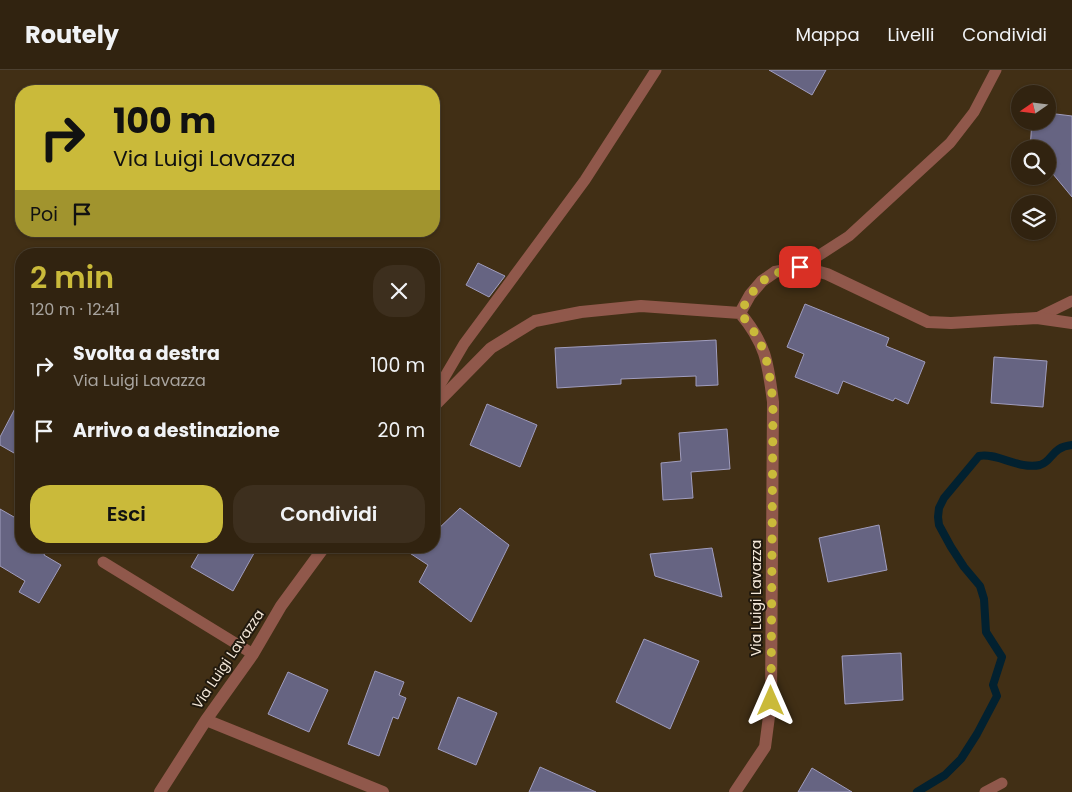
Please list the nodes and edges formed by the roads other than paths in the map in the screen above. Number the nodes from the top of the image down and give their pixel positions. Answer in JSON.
{"nodes":[{"id":1,"x":656,"y":70,"type":"edge"},
{"id":2,"x":996,"y":70,"type":"edge"},
{"id":3,"x":800,"y":267,"type":"junction"},
{"id":4,"x":1072,"y":301,"type":"edge"},
{"id":5,"x":740,"y":313,"type":"junction"},
{"id":6,"x":1036,"y":318,"type":"junction"},
{"id":7,"x":1072,"y":323,"type":"edge"},
{"id":8,"x":440,"y":385,"type":"edge"},
{"id":9,"x":440,"y":400,"type":"edge"},
{"id":10,"x":320,"y":553,"type":"edge"},
{"id":11,"x":103,"y":562,"type":"dead end"},
{"id":12,"x":253,"y":654,"type":"junction"},
{"id":13,"x":206,"y":720,"type":"junction"},
{"id":14,"x":1002,"y":783,"type":"dead end"},
{"id":15,"x":160,"y":792,"type":"edge"},
{"id":16,"x":383,"y":792,"type":"edge"},
{"id":17,"x":734,"y":792,"type":"edge"},
{"id":18,"x":985,"y":792,"type":"edge"}],
"edges":[{"from":1,"to":8,"type":"lane"},
{"from":2,"to":3,"type":"lane"},
{"from":3,"to":5,"type":"street"},
{"from":3,"to":6,"type":"street"},
{"from":4,"to":6,"type":"lane"},
{"from":5,"to":9,"type":"street"},
{"from":5,"to":17,"type":"street","name":"Via Luigi Lavazza"},
{"from":6,"to":7,"type":"street"},
{"from":10,"to":12,"type":"street","name":"Via Luigi Lavazza"},
{"from":11,"to":12,"type":"lane"},
{"from":12,"to":13,"type":"street","name":"Via Luigi Lavazza"},
{"from":13,"to":15,"type":"street","name":"Via Luigi Lavazza"},
{"from":13,"to":16,"type":"street"},
{"from":14,"to":18,"type":"lane"}]}
